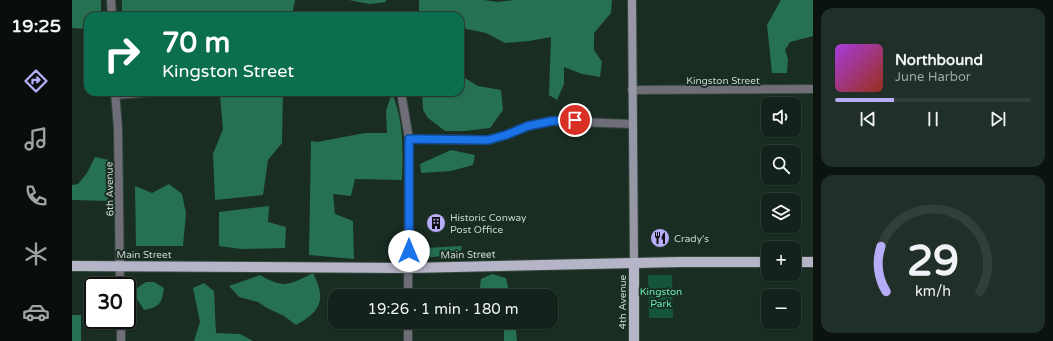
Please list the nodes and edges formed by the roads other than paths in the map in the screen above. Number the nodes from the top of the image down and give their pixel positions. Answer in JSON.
{"nodes":[{"id":1,"x":111,"y":0,"type":"edge"},
{"id":2,"x":632,"y":0,"type":"edge"},
{"id":3,"x":112,"y":12,"type":"edge"},
{"id":4,"x":813,"y":89,"type":"edge"},
{"id":5,"x":632,"y":90,"type":"junction"},
{"id":6,"x":115,"y":96,"type":"edge"},
{"id":7,"x":403,"y":96,"type":"edge"},
{"id":8,"x":632,"y":124,"type":"junction"},
{"id":9,"x":409,"y":139,"type":"junction"},
{"id":10,"x":761,"y":262,"type":"edge"},
{"id":11,"x":801,"y":262,"type":"edge"},
{"id":12,"x":813,"y":262,"type":"edge"},
{"id":13,"x":634,"y":263,"type":"junction"},
{"id":14,"x":120,"y":265,"type":"junction"},
{"id":15,"x":72,"y":266,"type":"edge"},
{"id":16,"x":409,"y":268,"type":"junction"},
{"id":17,"x":120,"y":277,"type":"edge"},
{"id":18,"x":408,"y":289,"type":"edge"},
{"id":19,"x":121,"y":329,"type":"edge"},
{"id":20,"x":408,"y":329,"type":"edge"},
{"id":21,"x":121,"y":341,"type":"edge"},
{"id":22,"x":408,"y":341,"type":"edge"},
{"id":23,"x":634,"y":341,"type":"edge"}],
"edges":[{"from":1,"to":3,"type":"street"},
{"from":2,"to":5,"type":"main road"},
{"from":4,"to":5,"type":"street","name":"Kingston Street"},
{"from":5,"to":8,"type":"main road"},
{"from":6,"to":14,"type":"street","name":"6th Avenue"},
{"from":7,"to":9,"type":"street"},
{"from":8,"to":9,"type":"street"},
{"from":8,"to":13,"type":"main road"},
{"from":9,"to":16,"type":"street"},
{"from":10,"to":13,"type":"main road","name":"Main Street"},
{"from":11,"to":12,"type":"main road"},
{"from":13,"to":16,"type":"main road","name":"Main Street"},
{"from":13,"to":23,"type":"main road","name":"4th Avenue"},
{"from":14,"to":15,"type":"main road","name":"Main Street"},
{"from":14,"to":16,"type":"main road","name":"Main Street"},
{"from":14,"to":17,"type":"street","name":"6th Avenue"},
{"from":16,"to":18,"type":"street"},
{"from":19,"to":21,"type":"street"},
{"from":20,"to":22,"type":"street"}]}
